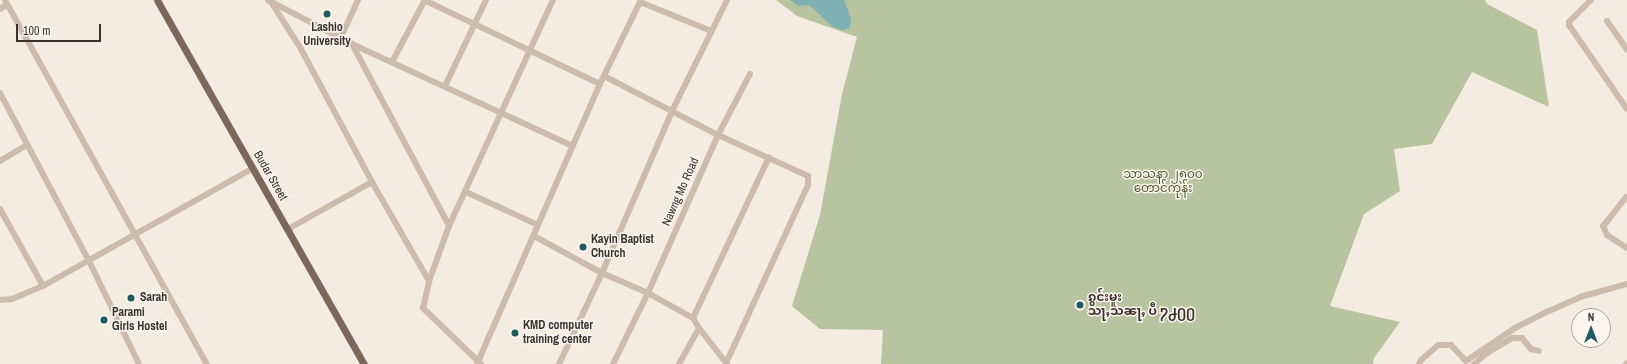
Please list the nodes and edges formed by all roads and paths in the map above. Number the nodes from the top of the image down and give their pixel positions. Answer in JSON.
{"nodes":[{"id":1,"x":158,"y":0,"type":"edge"},
{"id":2,"x":358,"y":0,"type":"edge"},
{"id":3,"x":424,"y":0,"type":"edge"},
{"id":4,"x":486,"y":0,"type":"edge"},
{"id":5,"x":552,"y":0,"type":"edge"},
{"id":6,"x":727,"y":0,"type":"edge"},
{"id":7,"x":1591,"y":0,"type":"edge"},
{"id":8,"x":269,"y":1,"type":"edge"},
{"id":9,"x":640,"y":1,"type":"edge"},
{"id":10,"x":6,"y":2,"type":"edge"},
{"id":11,"x":0,"y":9,"type":"edge"},
{"id":12,"x":1607,"y":21,"type":"dead end"},
{"id":13,"x":475,"y":24,"type":"junction"},
{"id":14,"x":711,"y":31,"type":"junction"},
{"id":15,"x":341,"y":37,"type":"junction"},
{"id":16,"x":352,"y":44,"type":"junction"},
{"id":17,"x":530,"y":50,"type":"junction"},
{"id":18,"x":1627,"y":50,"type":"edge"},
{"id":19,"x":392,"y":62,"type":"junction"},
{"id":20,"x":750,"y":74,"type":"dead end"},
{"id":21,"x":604,"y":76,"type":"junction"},
{"id":22,"x":600,"y":84,"type":"junction"},
{"id":23,"x":445,"y":86,"type":"junction"},
{"id":24,"x":0,"y":93,"type":"edge"},
{"id":25,"x":1627,"y":109,"type":"edge"},
{"id":26,"x":672,"y":111,"type":"junction"},
{"id":27,"x":501,"y":113,"type":"junction"},
{"id":28,"x":718,"y":135,"type":"junction"},
{"id":29,"x":28,"y":145,"type":"junction"},
{"id":30,"x":572,"y":146,"type":"junction"},
{"id":31,"x":769,"y":157,"type":"junction"},
{"id":32,"x":0,"y":161,"type":"edge"},
{"id":33,"x":253,"y":168,"type":"junction"},
{"id":34,"x":372,"y":182,"type":"junction"},
{"id":35,"x":466,"y":192,"type":"junction"},
{"id":36,"x":1626,"y":197,"type":"dead end"},
{"id":37,"x":0,"y":210,"type":"edge"},
{"id":38,"x":538,"y":225,"type":"junction"},
{"id":39,"x":449,"y":226,"type":"junction"},
{"id":40,"x":288,"y":229,"type":"junction"},
{"id":41,"x":134,"y":234,"type":"junction"},
{"id":42,"x":534,"y":236,"type":"junction"},
{"id":43,"x":1627,"y":248,"type":"edge"},
{"id":44,"x":89,"y":261,"type":"junction"},
{"id":45,"x":602,"y":273,"type":"junction"},
{"id":46,"x":429,"y":281,"type":"junction"},
{"id":47,"x":1627,"y":284,"type":"edge"},
{"id":48,"x":42,"y":286,"type":"junction"},
{"id":49,"x":648,"y":294,"type":"junction"},
{"id":50,"x":0,"y":300,"type":"edge"},
{"id":51,"x":693,"y":318,"type":"junction"},
{"id":52,"x":699,"y":328,"type":"junction"},
{"id":53,"x":1539,"y":351,"type":"dead end"},
{"id":54,"x":1468,"y":362,"type":"edge"},
{"id":55,"x":478,"y":363,"type":"edge"},
{"id":56,"x":727,"y":363,"type":"edge"},
{"id":57,"x":139,"y":364,"type":"edge"},
{"id":58,"x":207,"y":364,"type":"edge"},
{"id":59,"x":364,"y":364,"type":"edge"},
{"id":60,"x":559,"y":364,"type":"edge"},
{"id":61,"x":613,"y":364,"type":"edge"},
{"id":62,"x":679,"y":364,"type":"edge"},
{"id":63,"x":1419,"y":364,"type":"edge"},
{"id":64,"x":1474,"y":364,"type":"edge"}],
"edges":[{"from":1,"to":33,"type":"main road","name":"Budar Street"},
{"from":2,"to":15,"type":"street"},
{"from":3,"to":13,"type":"street"},
{"from":3,"to":19,"type":"street"},
{"from":4,"to":13,"type":"street"},
{"from":5,"to":17,"type":"street"},
{"from":6,"to":14,"type":"street"},
{"from":7,"to":25,"type":"street"},
{"from":8,"to":15,"type":"street"},
{"from":8,"to":34,"type":"street"},
{"from":9,"to":14,"type":"street"},
{"from":9,"to":21,"type":"street"},
{"from":10,"to":11,"type":"street"},
{"from":10,"to":41,"type":"street"},
{"from":12,"to":18,"type":"street"},
{"from":13,"to":17,"type":"street"},
{"from":13,"to":23,"type":"street"},
{"from":14,"to":26,"type":"street"},
{"from":15,"to":16,"type":"street"},
{"from":16,"to":19,"type":"street"},
{"from":16,"to":39,"type":"street"},
{"from":17,"to":22,"type":"street"},
{"from":17,"to":27,"type":"street"},
{"from":19,"to":23,"type":"street"},
{"from":20,"to":28,"type":"street","name":"Nawng Mo Road"},
{"from":21,"to":22,"type":"street"},
{"from":21,"to":26,"type":"street"},
{"from":22,"to":30,"type":"street"},
{"from":23,"to":27,"type":"street"},
{"from":24,"to":29,"type":"street"},
{"from":26,"to":28,"type":"street"},
{"from":26,"to":45,"type":"street"},
{"from":27,"to":30,"type":"street"},
{"from":27,"to":35,"type":"street"},
{"from":28,"to":31,"type":"street"},
{"from":28,"to":49,"type":"street","name":"Nawng Mo Road"},
{"from":29,"to":32,"type":"street"},
{"from":29,"to":44,"type":"street"},
{"from":30,"to":38,"type":"street"},
{"from":31,"to":51,"type":"street"},
{"from":31,"to":56,"type":"street"},
{"from":33,"to":40,"type":"main road","name":"Budar Street"},
{"from":33,"to":41,"type":"street"},
{"from":34,"to":40,"type":"street"},
{"from":34,"to":46,"type":"street"},
{"from":35,"to":38,"type":"street"},
{"from":35,"to":39,"type":"street"},
{"from":36,"to":43,"type":"street"},
{"from":37,"to":48,"type":"street"},
{"from":38,"to":42,"type":"street"},
{"from":39,"to":46,"type":"street"},
{"from":40,"to":59,"type":"main road","name":"Budar Street"},
{"from":41,"to":44,"type":"street"},
{"from":41,"to":58,"type":"street"},
{"from":42,"to":45,"type":"street"},
{"from":42,"to":55,"type":"street"},
{"from":44,"to":48,"type":"street"},
{"from":44,"to":57,"type":"street"},
{"from":45,"to":49,"type":"street"},
{"from":45,"to":60,"type":"street"},
{"from":46,"to":55,"type":"street"},
{"from":47,"to":54,"type":"street"},
{"from":48,"to":50,"type":"street"},
{"from":49,"to":51,"type":"street"},
{"from":49,"to":61,"type":"street","name":"Nawng Mo Road"},
{"from":51,"to":52,"type":"street"},
{"from":52,"to":56,"type":"street"},
{"from":52,"to":62,"type":"street"},
{"from":53,"to":64,"type":"street"},
{"from":54,"to":63,"type":"street"}]}
